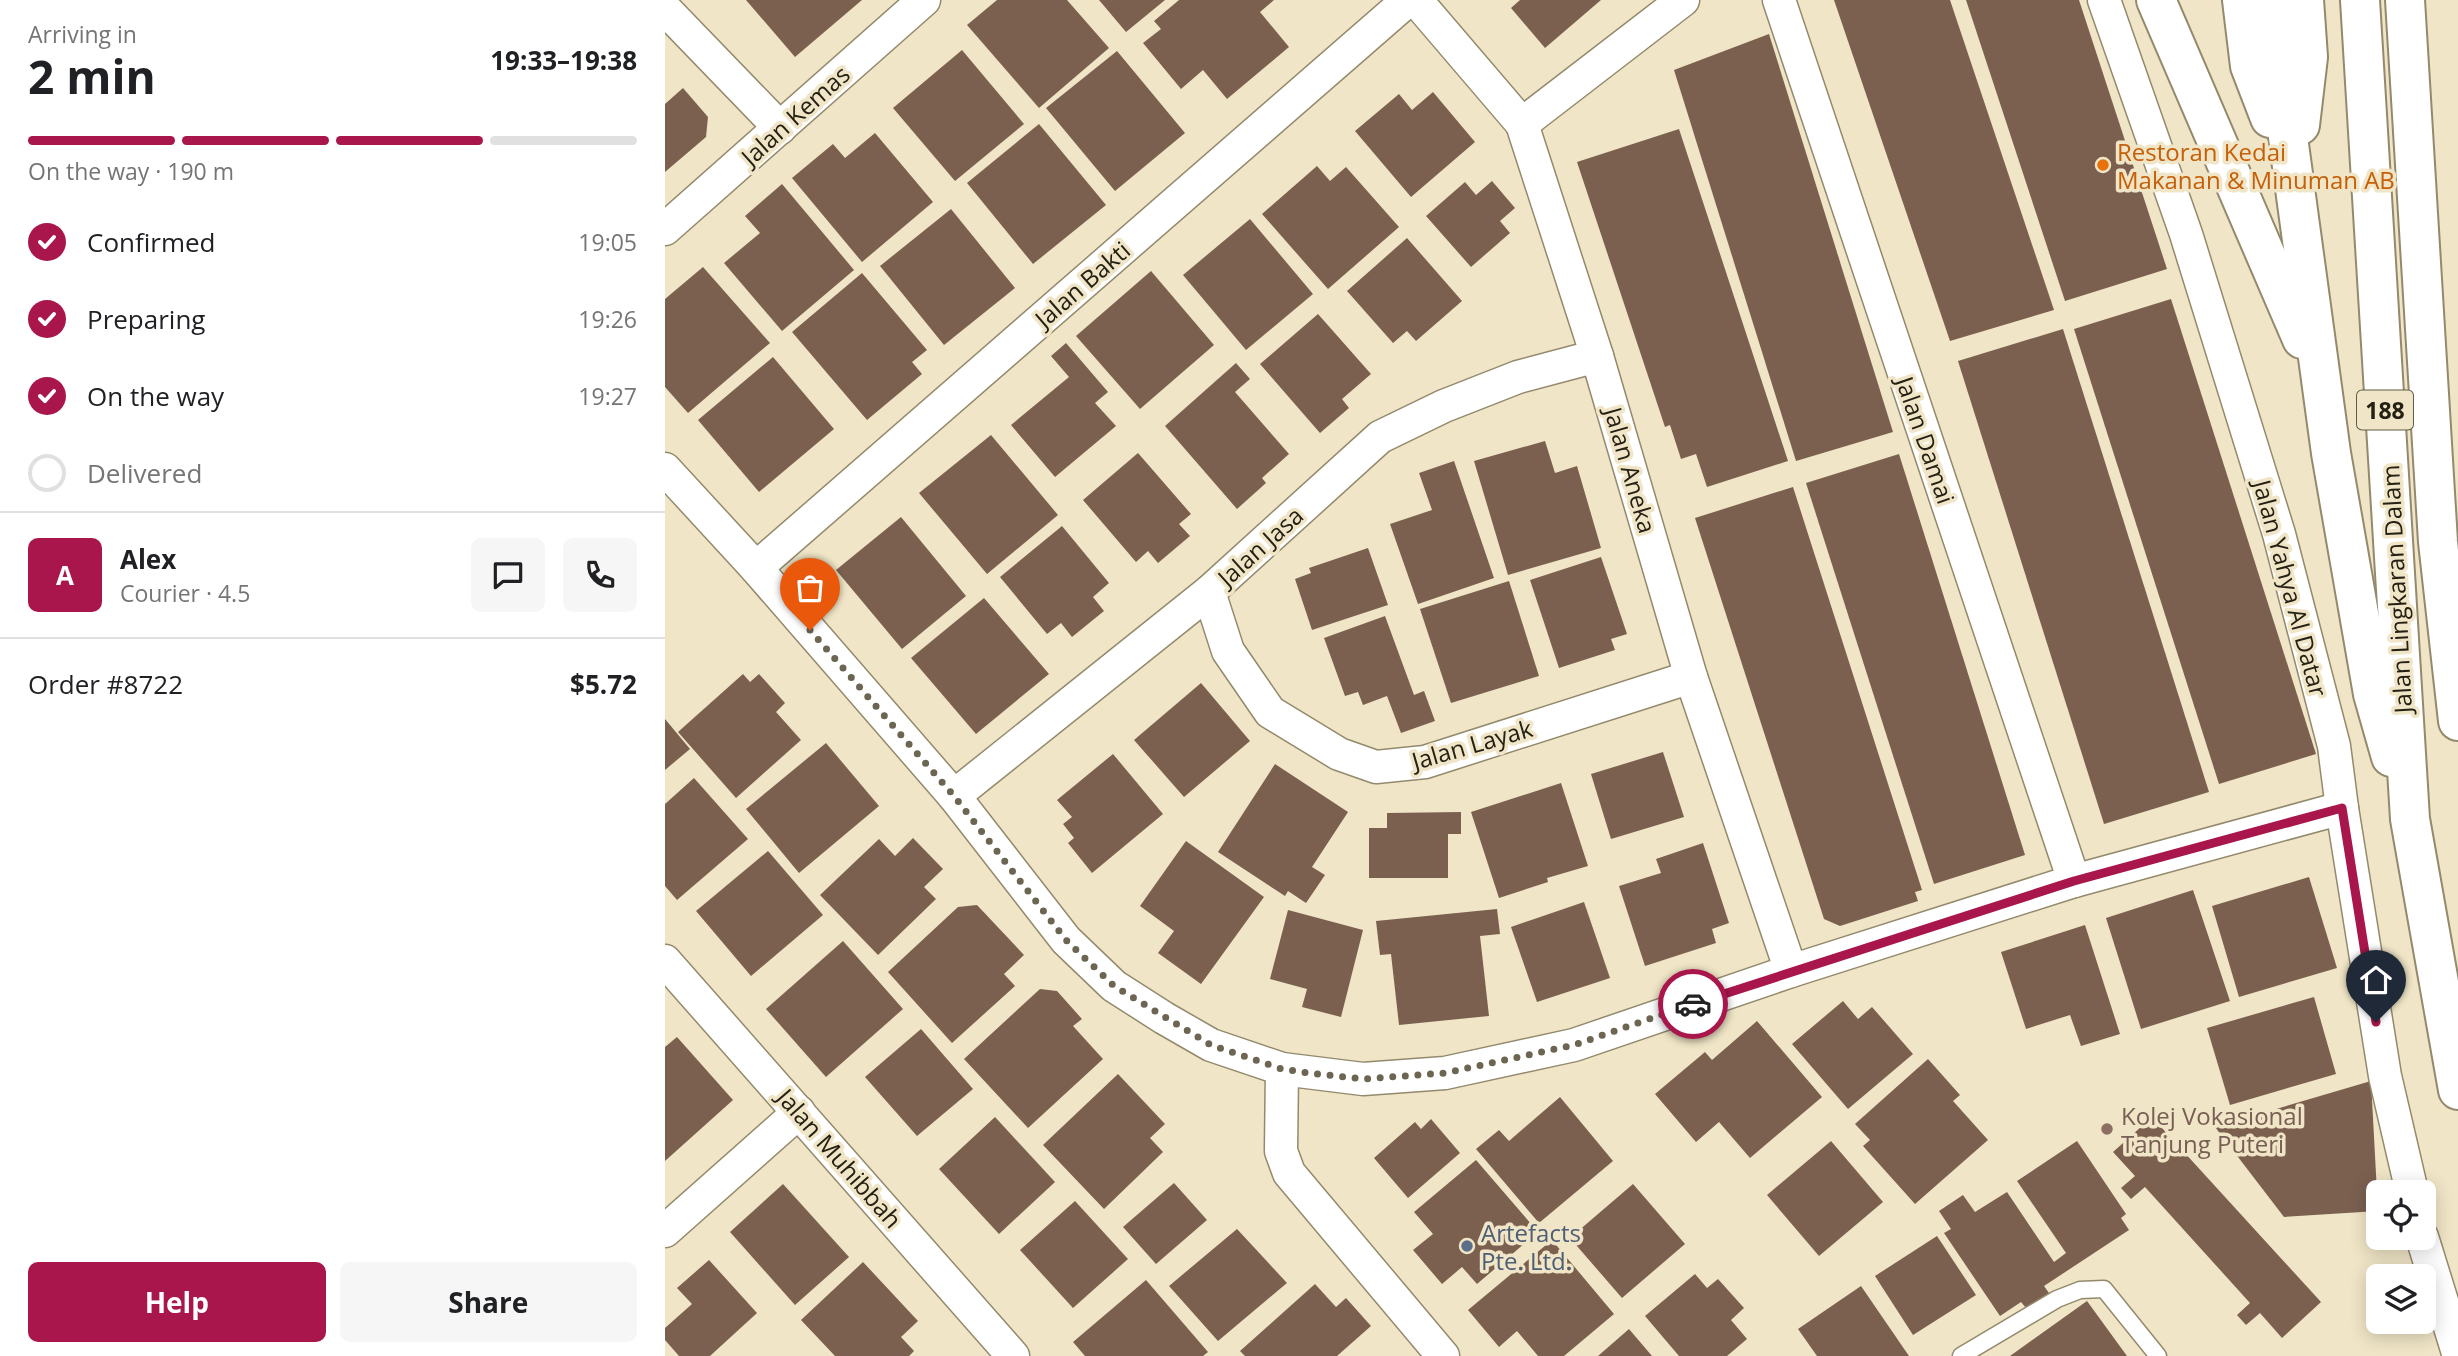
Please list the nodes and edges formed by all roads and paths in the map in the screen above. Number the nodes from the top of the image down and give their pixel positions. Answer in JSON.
{"nodes":[{"id":1,"x":924,"y":0,"type":"edge"},
{"id":2,"x":1408,"y":0,"type":"edge"},
{"id":3,"x":1416,"y":0,"type":"edge"},
{"id":4,"x":1683,"y":0,"type":"edge"},
{"id":5,"x":1779,"y":0,"type":"edge"},
{"id":6,"x":2104,"y":0,"type":"edge"},
{"id":7,"x":2156,"y":0,"type":"edge"},
{"id":8,"x":2242,"y":0,"type":"edge"},
{"id":9,"x":2273,"y":0,"type":"edge"},
{"id":10,"x":2304,"y":0,"type":"edge"},
{"id":11,"x":2360,"y":0,"type":"edge"},
{"id":12,"x":2405,"y":0,"type":"edge"},
{"id":13,"x":665,"y":9,"type":"edge"},
{"id":14,"x":1522,"y":124,"type":"junction"},
{"id":15,"x":779,"y":128,"type":"junction"},
{"id":16,"x":2294,"y":182,"type":"junction"},
{"id":17,"x":665,"y":229,"type":"edge"},
{"id":18,"x":1597,"y":356,"type":"junction"},
{"id":19,"x":2321,"y":383,"type":"junction"},
{"id":20,"x":665,"y":469,"type":"edge"},
{"id":21,"x":756,"y":568,"type":"junction"},
{"id":22,"x":1209,"y":592,"type":"junction"},
{"id":23,"x":1691,"y":677,"type":"junction"},
{"id":24,"x":2458,"y":721,"type":"edge"},
{"id":25,"x":954,"y":796,"type":"junction"},
{"id":26,"x":2342,"y":808,"type":"junction"},
{"id":27,"x":2410,"y":819,"type":"junction"},
{"id":28,"x":2074,"y":881,"type":"junction"},
{"id":29,"x":665,"y":961,"type":"edge"},
{"id":30,"x":1791,"y":971,"type":"junction"},
{"id":31,"x":1282,"y":1069,"type":"junction"},
{"id":32,"x":2458,"y":1090,"type":"edge"},
{"id":33,"x":799,"y":1112,"type":"junction"},
{"id":34,"x":2409,"y":1180,"type":"edge"},
{"id":35,"x":665,"y":1231,"type":"edge"},
{"id":36,"x":2426,"y":1250,"type":"edge"},
{"id":37,"x":998,"y":1351,"type":"edge"},
{"id":38,"x":2458,"y":1353,"type":"edge"},
{"id":39,"x":1443,"y":1356,"type":"edge"},
{"id":40,"x":1961,"y":1356,"type":"edge"},
{"id":41,"x":2158,"y":1356,"type":"edge"}],
"edges":[{"from":1,"to":15,"type":"street","name":"Jalan Kemas"},
{"from":2,"to":21,"type":"street","name":"Jalan Bakti"},
{"from":3,"to":14,"type":"street","name":"Jalan Aneka"},
{"from":4,"to":14,"type":"street"},
{"from":5,"to":28,"type":"street","name":"Jalan Damai"},
{"from":6,"to":26,"type":"street","name":"Jalan Yahya Al Datar"},
{"from":7,"to":19,"type":"highway"},
{"from":8,"to":16,"type":"highway"},
{"from":9,"to":16,"type":"highway"},
{"from":10,"to":16,"type":"highway"},
{"from":11,"to":27,"type":"highway","name":"Jalan Lingkaran Dalam","number":"188"},
{"from":12,"to":24,"type":"highway","name":"Jalan Lingkaran Dalam","number":"188"},
{"from":13,"to":15,"type":"street"},
{"from":14,"to":18,"type":"street","name":"Jalan Aneka"},
{"from":15,"to":17,"type":"street","name":"Jalan Kemas"},
{"from":16,"to":19,"type":"highway"},
{"from":18,"to":22,"type":"street","name":"Jalan Jasa"},
{"from":18,"to":23,"type":"street","name":"Jalan Aneka"},
{"from":19,"to":27,"type":"highway"},
{"from":20,"to":21,"type":"street"},
{"from":21,"to":25,"type":"street"},
{"from":22,"to":23,"type":"street","name":"Jalan Layak"},
{"from":22,"to":25,"type":"street","name":"Jalan Jasa"},
{"from":23,"to":30,"type":"street","name":"Jalan Aneka"},
{"from":25,"to":31,"type":"street"},
{"from":26,"to":28,"type":"street"},
{"from":26,"to":34,"type":"street","name":"Jalan Yahya Al Datar"},
{"from":27,"to":32,"type":"highway","name":"Jalan Lingkaran Dalam","number":"188"},
{"from":28,"to":30,"type":"street"},
{"from":29,"to":33,"type":"street","name":"Jalan Muhibbah"},
{"from":30,"to":31,"type":"street"},
{"from":31,"to":39,"type":"street"},
{"from":33,"to":35,"type":"street"},
{"from":33,"to":37,"type":"street","name":"Jalan Muhibbah"},
{"from":36,"to":38,"type":"street"},
{"from":40,"to":41,"type":"lane"}]}
